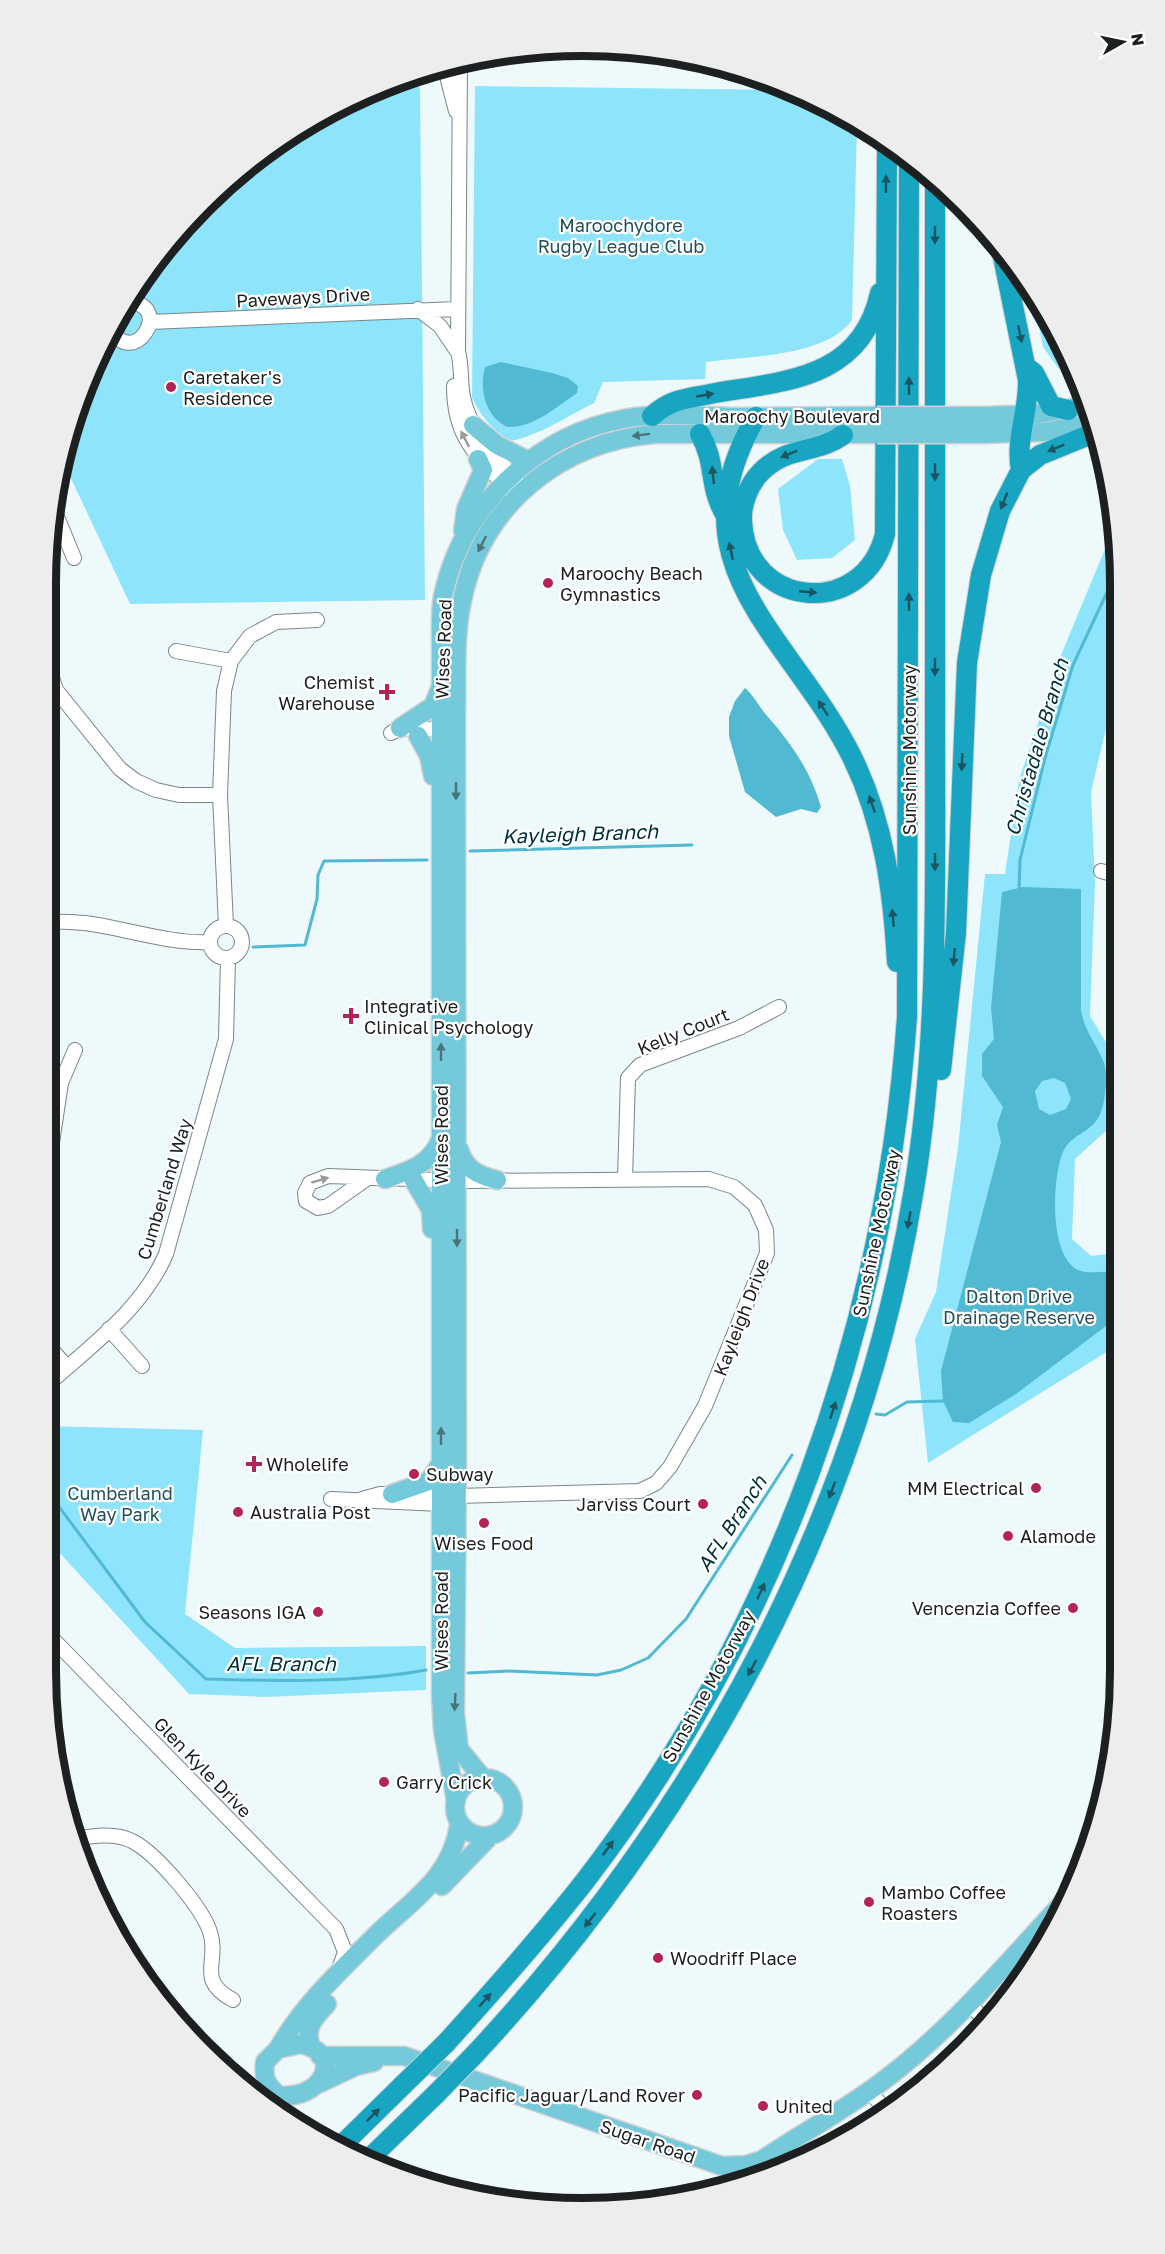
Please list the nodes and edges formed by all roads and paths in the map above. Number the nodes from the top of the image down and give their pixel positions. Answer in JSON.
{"nodes":[{"id":1,"x":460,"y":70,"type":"edge"},
{"id":2,"x":446,"y":73,"type":"edge"},
{"id":3,"x":459,"y":122,"type":"junction"},
{"id":4,"x":887,"y":153,"type":"edge"},
{"id":5,"x":909,"y":169,"type":"edge"},
{"id":6,"x":935,"y":191,"type":"edge"},
{"id":7,"x":886,"y":263,"type":"junction"},
{"id":8,"x":1006,"y":268,"type":"edge"},
{"id":9,"x":136,"y":303,"type":"edge"},
{"id":10,"x":418,"y":309,"type":"junction"},
{"id":11,"x":457,"y":309,"type":"junction"},
{"id":12,"x":150,"y":322,"type":"junction"},
{"id":13,"x":117,"y":336,"type":"edge"},
{"id":14,"x":458,"y":351,"type":"junction"},
{"id":15,"x":1027,"y":368,"type":"junction"},
{"id":16,"x":1078,"y":408,"type":"edge"},
{"id":17,"x":652,"y":416,"type":"junction"},
{"id":18,"x":756,"y":417,"type":"junction"},
{"id":19,"x":1022,"y":424,"type":"junction"},
{"id":20,"x":1085,"y":424,"type":"edge"},
{"id":21,"x":473,"y":425,"type":"junction"},
{"id":22,"x":984,"y":425,"type":"junction"},
{"id":23,"x":700,"y":434,"type":"junction"},
{"id":24,"x":746,"y":434,"type":"junction"},
{"id":25,"x":843,"y":435,"type":"junction"},
{"id":26,"x":1089,"y":435,"type":"edge"},
{"id":27,"x":478,"y":459,"type":"junction"},
{"id":28,"x":530,"y":460,"type":"junction"},
{"id":29,"x":1021,"y":470,"type":"junction"},
{"id":30,"x":513,"y":486,"type":"junction"},
{"id":31,"x":726,"y":516,"type":"junction"},
{"id":32,"x":59,"y":524,"type":"edge"},
{"id":33,"x":461,"y":544,"type":"junction"},
{"id":34,"x":74,"y":558,"type":"dead end"},
{"id":35,"x":317,"y":620,"type":"dead end"},
{"id":36,"x":176,"y":651,"type":"dead end"},
{"id":37,"x":231,"y":661,"type":"junction"},
{"id":38,"x":440,"y":689,"type":"junction"},
{"id":39,"x":56,"y":690,"type":"edge"},
{"id":40,"x":400,"y":728,"type":"junction"},
{"id":41,"x":446,"y":732,"type":"junction"},
{"id":42,"x":418,"y":736,"type":"junction"},
{"id":43,"x":220,"y":795,"type":"junction"},
{"id":44,"x":441,"y":834,"type":"junction"},
{"id":45,"x":1101,"y":871,"type":"dead end"},
{"id":46,"x":1110,"y":873,"type":"edge"},
{"id":47,"x":56,"y":923,"type":"edge"},
{"id":48,"x":226,"y":926,"type":"junction"},
{"id":49,"x":210,"y":942,"type":"junction"},
{"id":50,"x":228,"y":958,"type":"junction"},
{"id":51,"x":779,"y":1007,"type":"dead end"},
{"id":52,"x":907,"y":1017,"type":"junction"},
{"id":53,"x":75,"y":1050,"type":"dead end"},
{"id":54,"x":56,"y":1118,"type":"edge"},
{"id":55,"x":449,"y":1138,"type":"junction"},
{"id":56,"x":918,"y":1162,"type":"junction"},
{"id":57,"x":385,"y":1179,"type":"junction"},
{"id":58,"x":413,"y":1179,"type":"junction"},
{"id":59,"x":625,"y":1179,"type":"junction"},
{"id":60,"x":365,"y":1180,"type":"dead end"},
{"id":61,"x":496,"y":1180,"type":"junction"},
{"id":62,"x":449,"y":1181,"type":"junction"},
{"id":63,"x":457,"y":1210,"type":"junction"},
{"id":64,"x":441,"y":1284,"type":"junction"},
{"id":65,"x":109,"y":1329,"type":"junction"},
{"id":66,"x":56,"y":1354,"type":"edge"},
{"id":67,"x":142,"y":1366,"type":"dead end"},
{"id":68,"x":67,"y":1367,"type":"junction"},
{"id":69,"x":56,"y":1377,"type":"edge"},
{"id":70,"x":441,"y":1463,"type":"junction"},
{"id":71,"x":392,"y":1494,"type":"junction"},
{"id":72,"x":446,"y":1498,"type":"junction"},
{"id":73,"x":332,"y":1499,"type":"dead end"},
{"id":74,"x":360,"y":1499,"type":"junction"},
{"id":75,"x":56,"y":1642,"type":"edge"},
{"id":76,"x":482,"y":1777,"type":"junction"},
{"id":77,"x":456,"y":1801,"type":"junction"},
{"id":78,"x":459,"y":1825,"type":"junction"},
{"id":79,"x":491,"y":1835,"type":"junction"},
{"id":80,"x":82,"y":1839,"type":"edge"},
{"id":81,"x":1048,"y":1918,"type":"edge"},
{"id":82,"x":336,"y":1929,"type":"junction"},
{"id":83,"x":376,"y":1935,"type":"junction"},
{"id":84,"x":332,"y":1981,"type":"junction"},
{"id":85,"x":233,"y":2000,"type":"dead end"},
{"id":86,"x":968,"y":2003,"type":"junction"},
{"id":87,"x":981,"y":2016,"type":"edge"},
{"id":88,"x":278,"y":2049,"type":"junction"},
{"id":89,"x":316,"y":2051,"type":"junction"},
{"id":90,"x":401,"y":2062,"type":"joint"},
{"id":91,"x":438,"y":2068,"type":"junction"},
{"id":92,"x":264,"y":2074,"type":"junction"},
{"id":93,"x":253,"y":2083,"type":"edge"},
{"id":94,"x":320,"y":2083,"type":"junction"},
{"id":95,"x":869,"y":2091,"type":"junction"},
{"id":96,"x":271,"y":2097,"type":"edge"},
{"id":97,"x":882,"y":2105,"type":"edge"},
{"id":98,"x":406,"y":2123,"type":"junction"},
{"id":99,"x":345,"y":2142,"type":"edge"},
{"id":100,"x":373,"y":2155,"type":"edge"},
{"id":101,"x":385,"y":2160,"type":"edge"}],
"edges":[{"from":1,"to":3,"type":"street"},
{"from":2,"to":3,"type":"street"},
{"from":3,"to":11,"type":"street"},
{"from":7,"to":4,"type":"highway","one_way":true},
{"from":52,"to":5,"type":"highway","name":"Sunshine Motorway","one_way":true},
{"from":6,"to":56,"type":"highway","name":"Sunshine Motorway","one_way":true},
{"from":17,"to":7,"type":"highway","one_way":true},
{"from":25,"to":7,"type":"highway","one_way":true},
{"from":8,"to":15,"type":"highway","one_way":true},
{"from":9,"to":12,"type":"street"},
{"from":10,"to":11,"type":"street","name":"Paveways Drive"},
{"from":10,"to":12,"type":"street","name":"Paveways Drive"},
{"from":10,"to":14,"type":"street"},
{"from":11,"to":14,"type":"street"},
{"from":12,"to":13,"type":"street"},
{"from":14,"to":21,"type":"street"},
{"from":27,"to":14,"type":"street","one_way":true},
{"from":15,"to":16,"type":"highway"},
{"from":15,"to":19,"type":"highway"},
{"from":16,"to":19,"type":"main road","name":"Maroochy Boulevard"},
{"from":17,"to":18,"type":"main road","name":"Maroochy Boulevard"},
{"from":17,"to":28,"type":"main road","name":"Maroochy Boulevard"},
{"from":18,"to":22,"type":"main road","name":"Maroochy Boulevard","bridge":true},
{"from":18,"to":24,"type":"highway"},
{"from":19,"to":20,"type":"main road","name":"Maroochy Boulevard"},
{"from":19,"to":22,"type":"main road","name":"Maroochy Boulevard"},
{"from":19,"to":29,"type":"highway"},
{"from":21,"to":28,"type":"main road"},
{"from":21,"to":30,"type":"street"},
{"from":22,"to":25,"type":"main road","name":"Maroochy Boulevard","bridge":true},
{"from":23,"to":24,"type":"main road","name":"Maroochy Boulevard"},
{"from":23,"to":30,"type":"main road","name":"Maroochy Boulevard","one_way":true},
{"from":31,"to":23,"type":"highway","one_way":true},
{"from":24,"to":25,"type":"main road","name":"Maroochy Boulevard"},
{"from":24,"to":31,"type":"highway"},
{"from":26,"to":29,"type":"highway","one_way":true},
{"from":27,"to":30,"type":"street"},
{"from":27,"to":33,"type":"main road"},
{"from":28,"to":30,"type":"main road","name":"Maroochy Boulevard"},
{"from":29,"to":56,"type":"highway","one_way":true},
{"from":30,"to":33,"type":"main road","name":"Wises Road"},
{"from":30,"to":41,"type":"main road","name":"Wises Road","one_way":true},
{"from":52,"to":31,"type":"highway","one_way":true},
{"from":32,"to":34,"type":"street"},
{"from":33,"to":38,"type":"main road","name":"Wises Road"},
{"from":35,"to":37,"type":"street"},
{"from":36,"to":37,"type":"street"},
{"from":37,"to":43,"type":"street"},
{"from":38,"to":40,"type":"main road"},
{"from":38,"to":41,"type":"main road","name":"Wises Road"},
{"from":39,"to":43,"type":"street"},
{"from":40,"to":41,"type":"street"},
{"from":40,"to":42,"type":"street"},
{"from":41,"to":42,"type":"street"},
{"from":41,"to":44,"type":"main road","name":"Wises Road"},
{"from":41,"to":55,"type":"main road","name":"Wises Road","one_way":true},
{"from":42,"to":44,"type":"main road"},
{"from":43,"to":48,"type":"street"},
{"from":55,"to":44,"type":"main road","name":"Wises Road","one_way":true},
{"from":45,"to":46,"type":"street"},
{"from":47,"to":49,"type":"street"},
{"from":48,"to":49,"type":"street"},
{"from":48,"to":50,"type":"street"},
{"from":49,"to":50,"type":"street"},
{"from":50,"to":65,"type":"street","name":"Cumberland Way"},
{"from":51,"to":59,"type":"street","name":"Kelly Court"},
{"from":99,"to":52,"type":"highway","name":"Sunshine Motorway","one_way":true,"bridge":true},
{"from":53,"to":54,"type":"street"},
{"from":55,"to":57,"type":"main road"},
{"from":55,"to":61,"type":"main road"},
{"from":55,"to":62,"type":"main road","name":"Wises Road"},
{"from":56,"to":98,"type":"highway","name":"Sunshine Motorway","one_way":true,"bridge":true},
{"from":57,"to":58,"type":"street","name":"Kayleigh Drive"},
{"from":57,"to":60,"type":"street","name":"Kayleigh Drive"},
{"from":58,"to":62,"type":"street","name":"Kayleigh Drive"},
{"from":58,"to":64,"type":"main road"},
{"from":59,"to":61,"type":"street","name":"Kayleigh Drive"},
{"from":59,"to":72,"type":"street","name":"Kayleigh Drive"},
{"from":61,"to":62,"type":"street","name":"Kayleigh Drive"},
{"from":61,"to":63,"type":"main road"},
{"from":62,"to":63,"type":"main road","name":"Wises Road"},
{"from":62,"to":64,"type":"main road","name":"Wises Road"},
{"from":63,"to":72,"type":"main road","name":"Wises Road","one_way":true},
{"from":70,"to":64,"type":"main road","name":"Wises Road","one_way":true},
{"from":65,"to":67,"type":"street"},
{"from":65,"to":68,"type":"street","name":"Cumberland Way"},
{"from":66,"to":68,"type":"street"},
{"from":68,"to":69,"type":"street","name":"Cumberland Way"},
{"from":70,"to":71,"type":"main road"},
{"from":70,"to":72,"type":"main road","name":"Wises Road"},
{"from":71,"to":72,"type":"street"},
{"from":71,"to":74,"type":"street"},
{"from":72,"to":74,"type":"street"},
{"from":72,"to":76,"type":"main road","name":"Wises Road","one_way":true},
{"from":72,"to":77,"type":"main road","name":"Wises Road"},
{"from":73,"to":74,"type":"street"},
{"from":75,"to":82,"type":"street","name":"Glen Kyle Drive"},
{"from":76,"to":77,"type":"main road"},
{"from":76,"to":79,"type":"main road"},
{"from":77,"to":78,"type":"main road"},
{"from":78,"to":79,"type":"main road"},
{"from":78,"to":83,"type":"main road"},
{"from":79,"to":89,"type":"main road"},
{"from":80,"to":85,"type":"street"},
{"from":81,"to":86,"type":"main road","name":"Sugar Road"},
{"from":82,"to":83,"type":"street"},
{"from":82,"to":84,"type":"street"},
{"from":83,"to":84,"type":"main road"},
{"from":84,"to":88,"type":"main road"},
{"from":86,"to":87,"type":"street"},
{"from":86,"to":95,"type":"main road","name":"Sugar Road"},
{"from":88,"to":89,"type":"main road"},
{"from":88,"to":92,"type":"main road"},
{"from":89,"to":91,"type":"main road"},
{"from":89,"to":94,"type":"main road"},
{"from":90,"to":91,"type":"street","name":"Sugar Road"},
{"from":90,"to":94,"type":"main road","name":"Sugar Road"},
{"from":91,"to":95,"type":"main road","name":"Sugar Road"},
{"from":92,"to":93,"type":"main road"},
{"from":92,"to":96,"type":"main road"},
{"from":94,"to":96,"type":"main road"},
{"from":95,"to":97,"type":"street"},
{"from":98,"to":100,"type":"highway","name":"Sunshine Motorway"},
{"from":98,"to":101,"type":"highway"}]}
